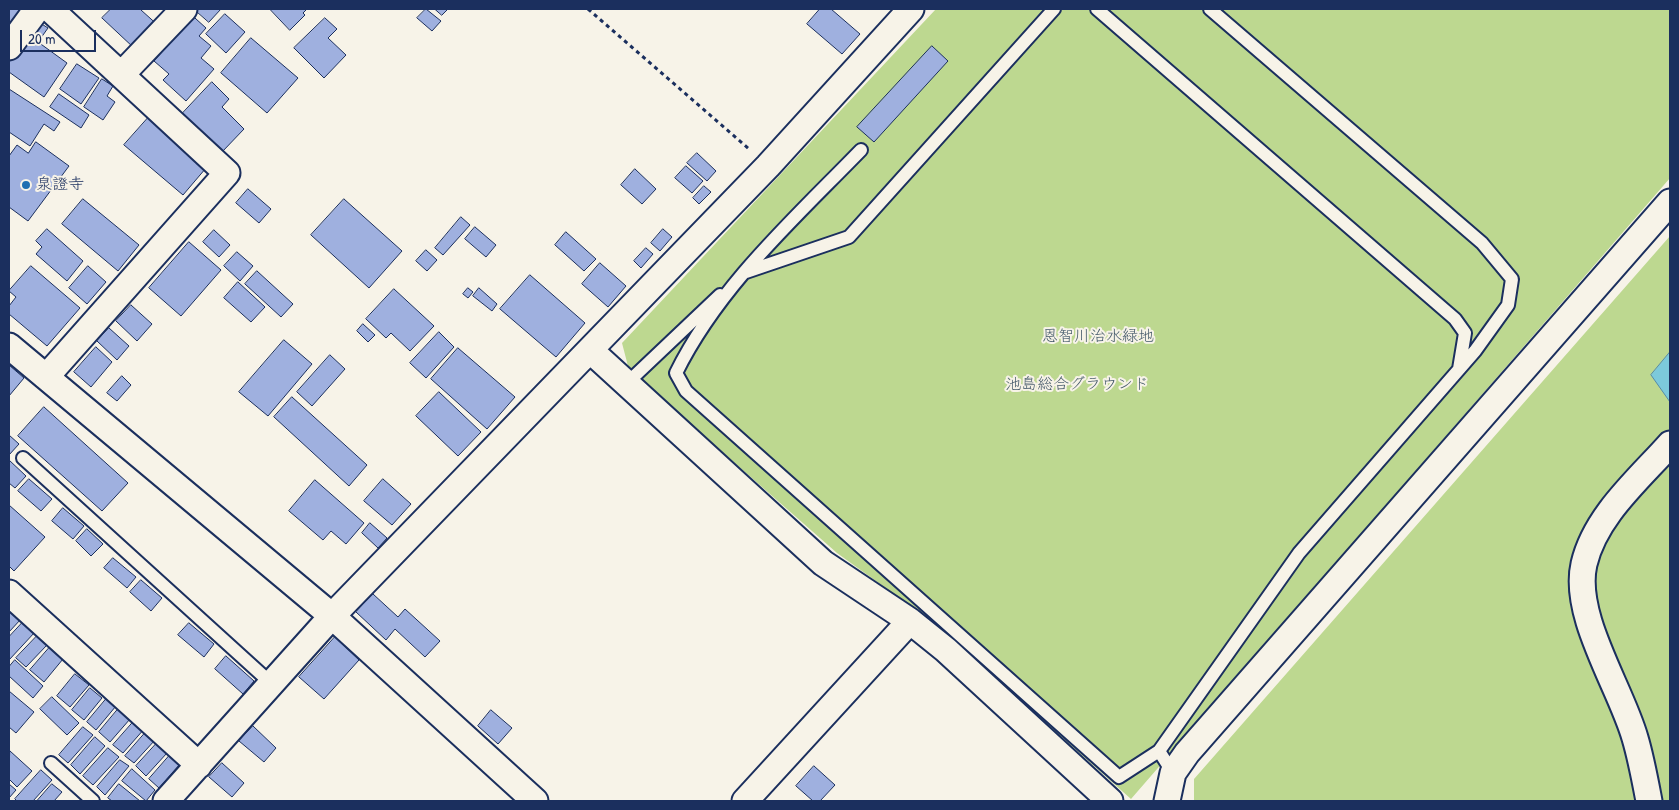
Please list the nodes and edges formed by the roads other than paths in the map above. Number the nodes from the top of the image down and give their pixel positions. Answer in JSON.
{"nodes":[{"id":1,"x":37,"y":9,"type":"edge"},
{"id":2,"x":50,"y":9,"type":"edge"},
{"id":3,"x":184,"y":9,"type":"edge"},
{"id":4,"x":911,"y":9,"type":"edge"},
{"id":5,"x":1054,"y":9,"type":"edge"},
{"id":6,"x":1097,"y":9,"type":"edge"},
{"id":7,"x":1210,"y":9,"type":"edge"},
{"id":8,"x":9,"y":47,"type":"edge"},
{"id":9,"x":121,"y":75,"type":"junction"},
{"id":10,"x":861,"y":150,"type":"dead end"},
{"id":11,"x":1670,"y":202,"type":"edge"},
{"id":12,"x":742,"y":274,"type":"junction"},
{"id":13,"x":9,"y":346,"type":"edge"},
{"id":14,"x":590,"y":350,"type":"junction"},
{"id":15,"x":1459,"y":369,"type":"junction"},
{"id":16,"x":46,"y":377,"type":"junction"},
{"id":17,"x":626,"y":385,"type":"junction"},
{"id":18,"x":1670,"y":444,"type":"edge"},
{"id":19,"x":23,"y":458,"type":"dead end"},
{"id":20,"x":9,"y":593,"type":"edge"},
{"id":21,"x":332,"y":616,"type":"junction"},
{"id":22,"x":910,"y":621,"type":"junction"},
{"id":23,"x":272,"y":684,"type":"junction"},
{"id":24,"x":1159,"y":751,"type":"junction"},
{"id":25,"x":51,"y":763,"type":"dead end"},
{"id":26,"x":199,"y":765,"type":"junction"},
{"id":27,"x":1173,"y":773,"type":"junction"},
{"id":28,"x":93,"y":801,"type":"edge"},
{"id":29,"x":166,"y":801,"type":"edge"},
{"id":30,"x":535,"y":801,"type":"edge"},
{"id":31,"x":745,"y":801,"type":"edge"},
{"id":32,"x":1110,"y":801,"type":"edge"},
{"id":33,"x":1167,"y":801,"type":"edge"},
{"id":34,"x":1649,"y":801,"type":"edge"}],
"edges":[{"from":1,"to":8,"type":"street"},
{"from":2,"to":9,"type":"street"},
{"from":3,"to":9,"type":"street"},
{"from":4,"to":14,"type":"street"},
{"from":5,"to":12,"type":"lane"},
{"from":6,"to":15,"type":"lane"},
{"from":7,"to":15,"type":"lane"},
{"from":9,"to":16,"type":"street"},
{"from":10,"to":12,"type":"lane"},
{"from":11,"to":27,"type":"street"},
{"from":12,"to":17,"type":"lane"},
{"from":12,"to":24,"type":"lane"},
{"from":13,"to":16,"type":"street"},
{"from":14,"to":17,"type":"street"},
{"from":14,"to":21,"type":"street"},
{"from":15,"to":24,"type":"lane"},
{"from":16,"to":21,"type":"street"},
{"from":17,"to":22,"type":"street"},
{"from":18,"to":34,"type":"street"},
{"from":19,"to":23,"type":"lane"},
{"from":20,"to":26,"type":"street"},
{"from":21,"to":23,"type":"street"},
{"from":21,"to":30,"type":"street"},
{"from":22,"to":31,"type":"street"},
{"from":22,"to":32,"type":"street"},
{"from":23,"to":26,"type":"street"},
{"from":24,"to":27,"type":"lane"},
{"from":25,"to":28,"type":"lane"},
{"from":26,"to":29,"type":"street"},
{"from":27,"to":33,"type":"street"}]}
